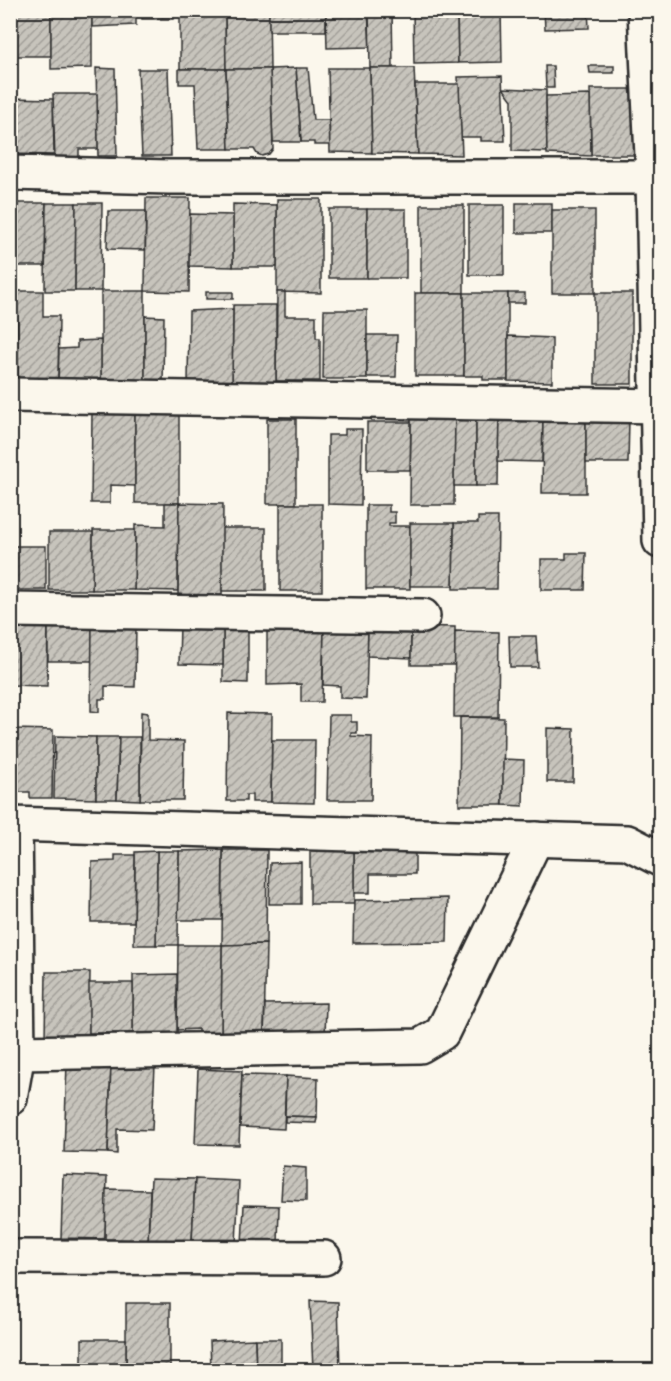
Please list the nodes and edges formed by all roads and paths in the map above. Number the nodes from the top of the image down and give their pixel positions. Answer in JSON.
{"nodes":[{"id":1,"x":645,"y":10,"type":"edge"},
{"id":2,"x":10,"y":173,"type":"edge"},
{"id":3,"x":653,"y":177,"type":"junction"},
{"id":4,"x":10,"y":395,"type":"edge"},
{"id":5,"x":659,"y":406,"type":"edge"},
{"id":6,"x":660,"y":541,"type":"edge"},
{"id":7,"x":10,"y":610,"type":"edge"},
{"id":8,"x":423,"y":616,"type":"dead end"},
{"id":9,"x":13,"y":824,"type":"edge"},
{"id":10,"x":536,"y":839,"type":"junction"},
{"id":11,"x":660,"y":859,"type":"edge"},
{"id":12,"x":18,"y":1053,"type":"junction"},
{"id":13,"x":10,"y":1098,"type":"edge"},
{"id":14,"x":10,"y":1257,"type":"edge"},
{"id":15,"x":324,"y":1258,"type":"dead end"}],
"edges":[{"from":1,"to":3,"type":"street"},
{"from":2,"to":3,"type":"street"},
{"from":3,"to":5,"type":"street"},
{"from":4,"to":5,"type":"street"},
{"from":5,"to":6,"type":"street"},
{"from":7,"to":8,"type":"street"},
{"from":9,"to":10,"type":"street"},
{"from":9,"to":12,"type":"street"},
{"from":10,"to":11,"type":"street"},
{"from":10,"to":12,"type":"street"},
{"from":12,"to":13,"type":"street"},
{"from":14,"to":15,"type":"street"}]}
